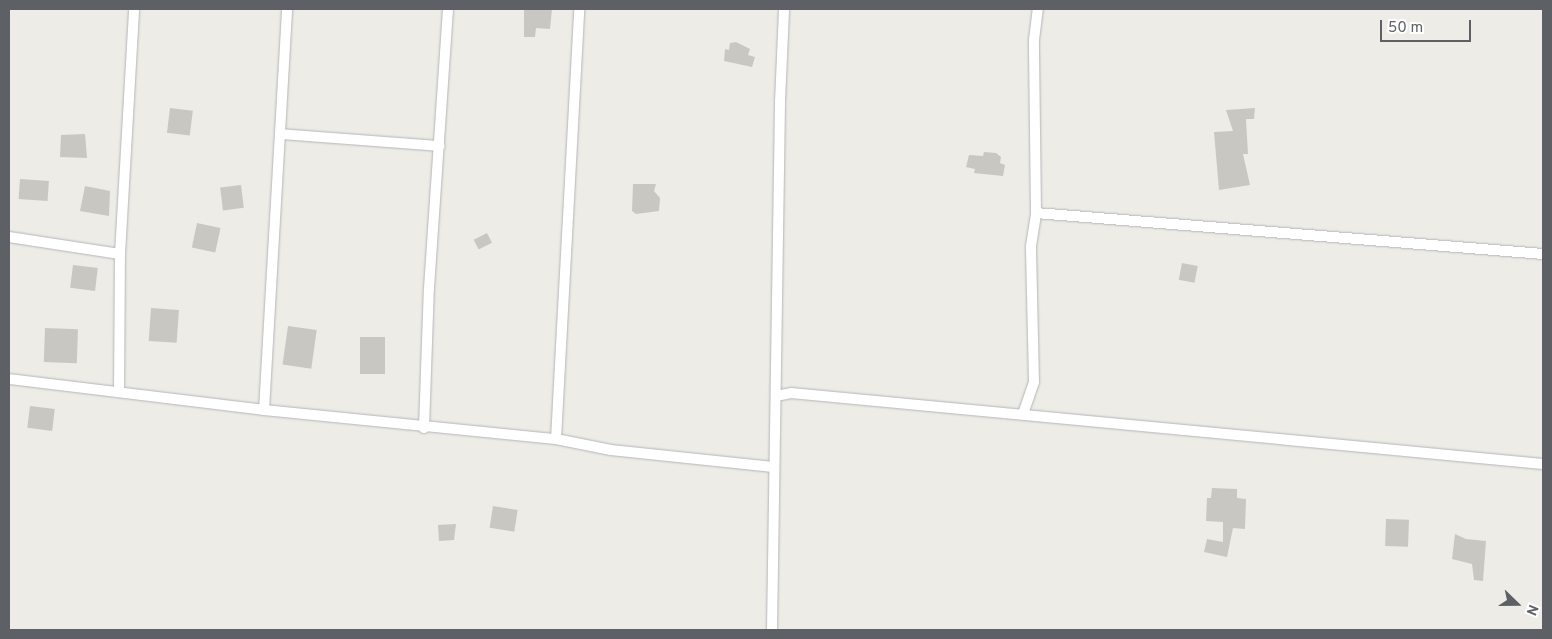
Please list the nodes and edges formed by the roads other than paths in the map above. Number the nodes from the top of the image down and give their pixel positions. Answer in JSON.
{"nodes":[{"id":1,"x":134,"y":9,"type":"edge"},
{"id":2,"x":287,"y":9,"type":"edge"},
{"id":3,"x":448,"y":9,"type":"edge"},
{"id":4,"x":579,"y":9,"type":"edge"},
{"id":5,"x":784,"y":9,"type":"edge"},
{"id":6,"x":1038,"y":9,"type":"edge"},
{"id":7,"x":280,"y":134,"type":"junction"},
{"id":8,"x":440,"y":146,"type":"junction"},
{"id":9,"x":1036,"y":212,"type":"junction"},
{"id":10,"x":9,"y":237,"type":"edge"},
{"id":11,"x":120,"y":254,"type":"junction"},
{"id":12,"x":1543,"y":254,"type":"edge"},
{"id":13,"x":9,"y":379,"type":"edge"},
{"id":14,"x":119,"y":392,"type":"junction"},
{"id":15,"x":776,"y":396,"type":"junction"},
{"id":16,"x":264,"y":410,"type":"junction"},
{"id":17,"x":1023,"y":414,"type":"junction"},
{"id":18,"x":424,"y":428,"type":"junction"},
{"id":19,"x":556,"y":439,"type":"junction"},
{"id":20,"x":1543,"y":464,"type":"edge"},
{"id":21,"x":773,"y":467,"type":"junction"},
{"id":22,"x":772,"y":630,"type":"edge"}],
"edges":[{"from":1,"to":11,"type":"street"},
{"from":2,"to":7,"type":"street"},
{"from":3,"to":8,"type":"street"},
{"from":4,"to":19,"type":"street"},
{"from":5,"to":15,"type":"street"},
{"from":6,"to":9,"type":"street"},
{"from":7,"to":8,"type":"street"},
{"from":7,"to":16,"type":"street"},
{"from":8,"to":18,"type":"street"},
{"from":9,"to":12,"type":"street"},
{"from":9,"to":17,"type":"street"},
{"from":10,"to":11,"type":"street"},
{"from":11,"to":14,"type":"street"},
{"from":13,"to":14,"type":"street"},
{"from":14,"to":16,"type":"street"},
{"from":15,"to":17,"type":"street"},
{"from":15,"to":21,"type":"street"},
{"from":16,"to":18,"type":"street"},
{"from":17,"to":20,"type":"street"},
{"from":18,"to":19,"type":"street"},
{"from":19,"to":21,"type":"street"},
{"from":21,"to":22,"type":"street"}]}
